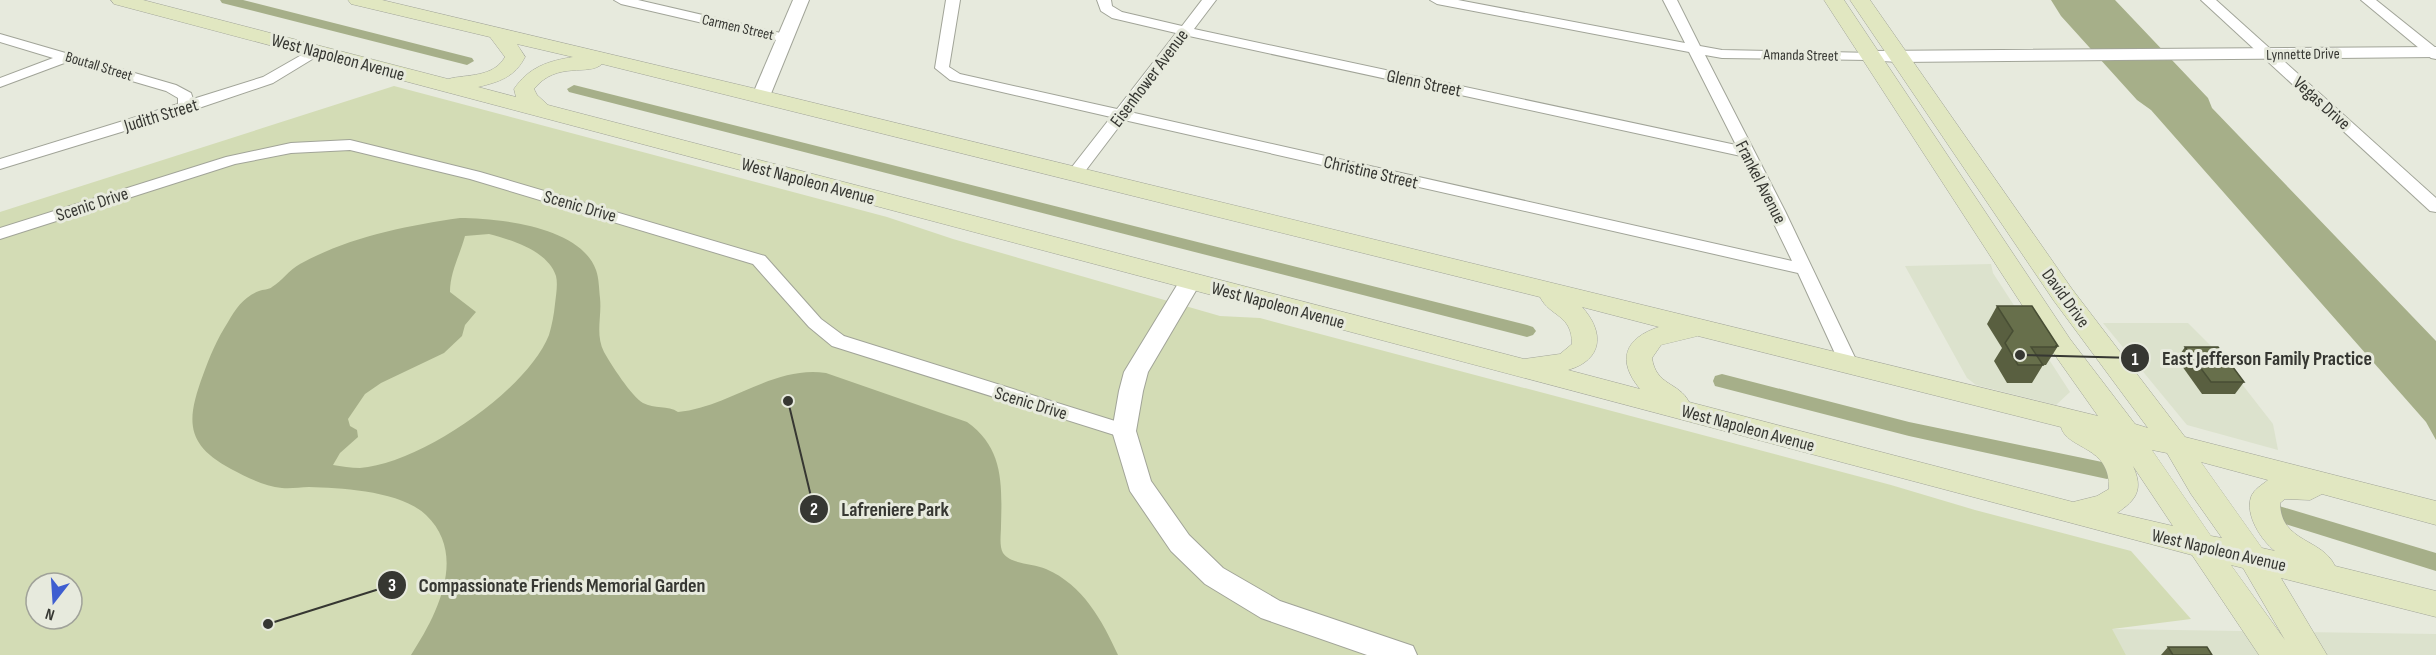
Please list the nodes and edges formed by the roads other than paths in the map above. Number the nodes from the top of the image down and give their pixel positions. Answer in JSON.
{"nodes":[{"id":1,"x":121,"y":0,"type":"edge"},
{"id":2,"x":358,"y":0,"type":"edge"},
{"id":3,"x":621,"y":0,"type":"edge"},
{"id":4,"x":801,"y":0,"type":"edge"},
{"id":5,"x":953,"y":0,"type":"edge"},
{"id":6,"x":1209,"y":0,"type":"edge"},
{"id":7,"x":1437,"y":0,"type":"edge"},
{"id":8,"x":1530,"y":0,"type":"edge"},
{"id":9,"x":1671,"y":0,"type":"edge"},
{"id":10,"x":1834,"y":0,"type":"edge"},
{"id":11,"x":1860,"y":0,"type":"edge"},
{"id":12,"x":2208,"y":0,"type":"edge"},
{"id":13,"x":2368,"y":0,"type":"edge"},
{"id":14,"x":1105,"y":2,"type":"edge"},
{"id":15,"x":648,"y":3,"type":"edge"},
{"id":16,"x":1537,"y":19,"type":"junction"},
{"id":17,"x":1185,"y":30,"type":"junction"},
{"id":18,"x":496,"y":32,"type":"junction"},
{"id":19,"x":0,"y":38,"type":"edge"},
{"id":20,"x":785,"y":38,"type":"junction"},
{"id":21,"x":1695,"y":51,"type":"junction"},
{"id":22,"x":317,"y":52,"type":"junction"},
{"id":23,"x":2435,"y":53,"type":"edge"},
{"id":24,"x":2268,"y":54,"type":"junction"},
{"id":25,"x":2169,"y":55,"type":"joint"},
{"id":26,"x":1870,"y":56,"type":"junction"},
{"id":27,"x":68,"y":57,"type":"junction"},
{"id":28,"x":1899,"y":57,"type":"junction"},
{"id":29,"x":626,"y":64,"type":"junction"},
{"id":30,"x":0,"y":83,"type":"edge"},
{"id":31,"x":443,"y":85,"type":"junction"},
{"id":32,"x":762,"y":96,"type":"junction"},
{"id":33,"x":185,"y":108,"type":"junction"},
{"id":34,"x":542,"y":111,"type":"junction"},
{"id":35,"x":1120,"y":116,"type":"junction"},
{"id":36,"x":1746,"y":152,"type":"junction"},
{"id":37,"x":0,"y":164,"type":"edge"},
{"id":38,"x":1074,"y":175,"type":"junction"},
{"id":39,"x":2436,"y":207,"type":"edge"},
{"id":40,"x":0,"y":234,"type":"edge"},
{"id":41,"x":1804,"y":269,"type":"junction"},
{"id":42,"x":1190,"y":282,"type":"junction"},
{"id":43,"x":1528,"y":287,"type":"junction"},
{"id":44,"x":1709,"y":331,"type":"junction"},
{"id":45,"x":1506,"y":365,"type":"junction"},
{"id":46,"x":1850,"y":366,"type":"junction"},
{"id":47,"x":2038,"y":412,"type":"junction"},
{"id":48,"x":1705,"y":416,"type":"junction"},
{"id":49,"x":1124,"y":431,"type":"junction"},
{"id":50,"x":2126,"y":433,"type":"junction"},
{"id":51,"x":2176,"y":445,"type":"junction"},
{"id":52,"x":2365,"y":493,"type":"junction"},
{"id":53,"x":2071,"y":513,"type":"junction"},
{"id":54,"x":2436,"y":513,"type":"edge"},
{"id":55,"x":2202,"y":547,"type":"junction"},
{"id":56,"x":2249,"y":556,"type":"junction"},
{"id":57,"x":2358,"y":584,"type":"junction"},
{"id":58,"x":2436,"y":604,"type":"edge"},
{"id":59,"x":1403,"y":655,"type":"edge"},
{"id":60,"x":2278,"y":655,"type":"edge"},
{"id":61,"x":2311,"y":655,"type":"edge"}],
"edges":[{"from":1,"to":22,"type":"main road","name":"West Napoleon Avenue"},
{"from":2,"to":18,"type":"main road"},
{"from":3,"to":15,"type":"street","name":"Carmen Street"},
{"from":4,"to":20,"type":"street"},
{"from":5,"to":35,"type":"street","name":"Christine Street"},
{"from":6,"to":17,"type":"street","name":"Eisenhower Avenue"},
{"from":7,"to":16,"type":"street","name":"Amanda Street"},
{"from":8,"to":16,"type":"street"},
{"from":9,"to":21,"type":"street","name":"Frankel Avenue"},
{"from":10,"to":26,"type":"main road","name":"David Drive"},
{"from":11,"to":28,"type":"main road","name":"David Drive"},
{"from":12,"to":24,"type":"street","name":"Vegas Drive"},
{"from":13,"to":23,"type":"street"},
{"from":14,"to":17,"type":"street","name":"Glenn Street"},
{"from":15,"to":20,"type":"street","name":"Carmen Street"},
{"from":16,"to":21,"type":"street","name":"Amanda Street"},
{"from":17,"to":35,"type":"street","name":"Eisenhower Avenue"},
{"from":17,"to":36,"type":"street","name":"Glenn Street"},
{"from":18,"to":29,"type":"main road"},
{"from":18,"to":31,"type":"main road"},
{"from":19,"to":27,"type":"street","name":"Boutall Street"},
{"from":20,"to":32,"type":"street"},
{"from":21,"to":26,"type":"street","name":"Amanda Street"},
{"from":21,"to":36,"type":"street","name":"Frankel Avenue"},
{"from":22,"to":31,"type":"main road","name":"West Napoleon Avenue"},
{"from":22,"to":33,"type":"street","name":"Judith Street"},
{"from":23,"to":24,"type":"street","name":"Lynnette Drive"},
{"from":24,"to":25,"type":"street","name":"Lynnette Drive"},
{"from":24,"to":39,"type":"street","name":"Vegas Drive"},
{"from":25,"to":28,"type":"street","name":"Amanda Street"},
{"from":26,"to":28,"type":"street","name":"Amanda Street"},
{"from":26,"to":50,"type":"main road","name":"David Drive"},
{"from":27,"to":30,"type":"street"},
{"from":27,"to":33,"type":"street","name":"Boutall Street"},
{"from":28,"to":51,"type":"main road","name":"David Drive"},
{"from":29,"to":32,"type":"main road"},
{"from":29,"to":34,"type":"main road"},
{"from":31,"to":34,"type":"main road","name":"West Napoleon Avenue"},
{"from":32,"to":38,"type":"main road"},
{"from":33,"to":37,"type":"street","name":"Judith Street"},
{"from":34,"to":42,"type":"main road","name":"West Napoleon Avenue"},
{"from":35,"to":38,"type":"street","name":"Eisenhower Avenue"},
{"from":35,"to":41,"type":"street","name":"Christine Street"},
{"from":36,"to":41,"type":"street","name":"Frankel Avenue"},
{"from":38,"to":43,"type":"main road"},
{"from":40,"to":49,"type":"street","name":"Scenic Drive"},
{"from":41,"to":46,"type":"street","name":"Frankel Avenue"},
{"from":42,"to":45,"type":"main road","name":"West Napoleon Avenue"},
{"from":42,"to":49,"type":"street"},
{"from":43,"to":44,"type":"main road"},
{"from":43,"to":45,"type":"main road"},
{"from":44,"to":46,"type":"main road"},
{"from":44,"to":48,"type":"main road"},
{"from":45,"to":48,"type":"main road","name":"West Napoleon Avenue"},
{"from":46,"to":47,"type":"main road"},
{"from":47,"to":50,"type":"main road"},
{"from":47,"to":53,"type":"main road"},
{"from":48,"to":53,"type":"main road","name":"West Napoleon Avenue"},
{"from":49,"to":59,"type":"street"},
{"from":50,"to":51,"type":"main road"},
{"from":50,"to":55,"type":"main road","name":"David Drive"},
{"from":51,"to":52,"type":"main road"},
{"from":51,"to":56,"type":"main road","name":"David Drive"},
{"from":52,"to":54,"type":"main road"},
{"from":52,"to":57,"type":"main road"},
{"from":53,"to":55,"type":"main road","name":"West Napoleon Avenue"},
{"from":55,"to":56,"type":"main road","name":"West Napoleon Avenue"},
{"from":55,"to":60,"type":"main road","name":"David Drive"},
{"from":56,"to":57,"type":"main road","name":"West Napoleon Avenue"},
{"from":56,"to":61,"type":"main road","name":"David Drive"},
{"from":57,"to":58,"type":"main road","name":"West Napoleon Avenue"}]}
